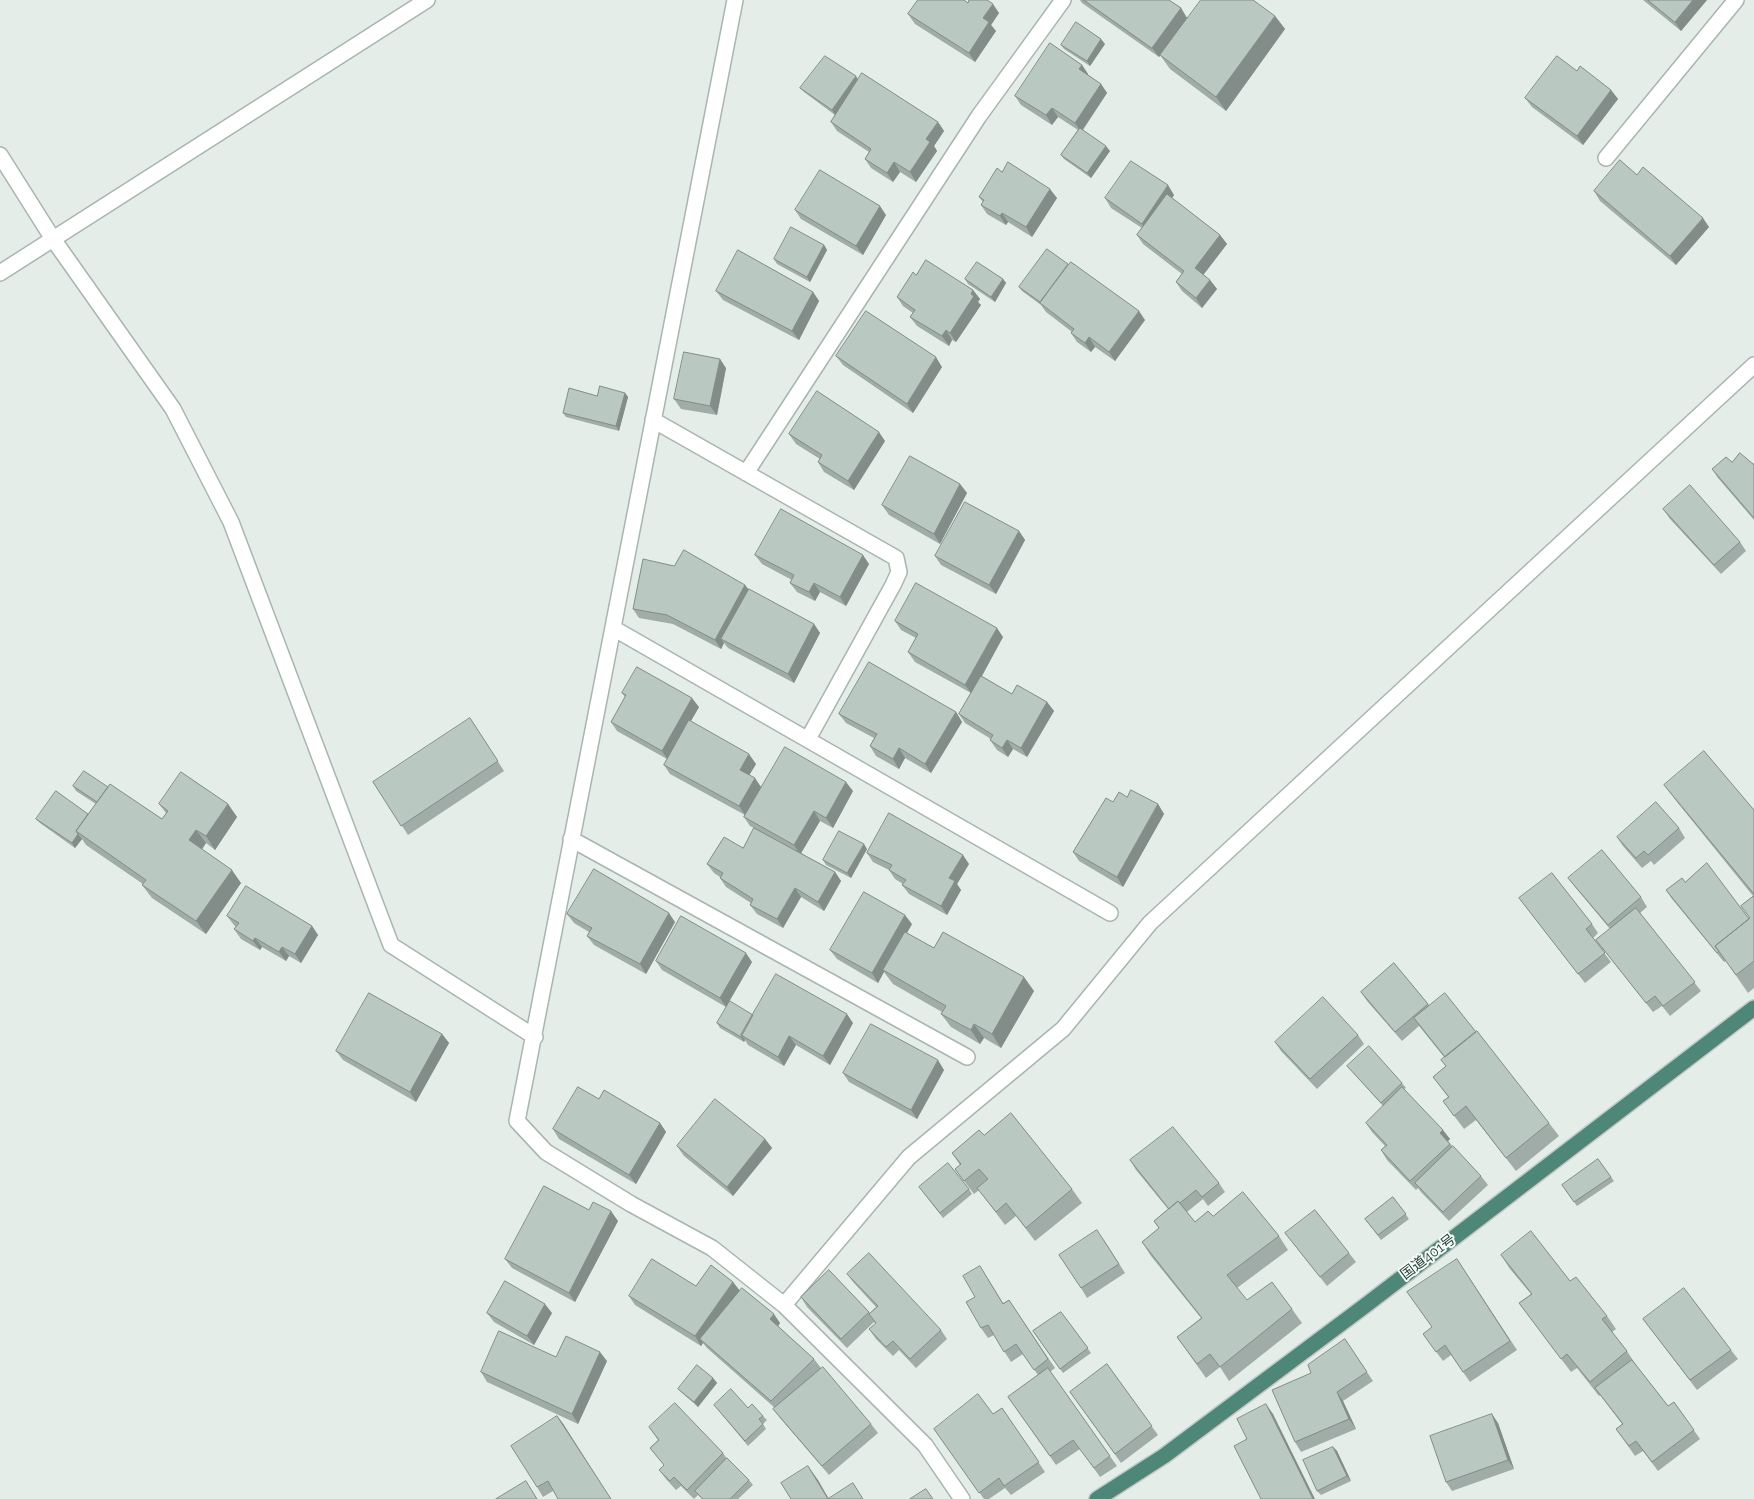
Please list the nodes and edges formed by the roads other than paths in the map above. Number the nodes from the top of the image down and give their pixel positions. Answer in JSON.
{"nodes":[{"id":1,"x":427,"y":0,"type":"edge"},
{"id":2,"x":735,"y":0,"type":"edge"},
{"id":3,"x":1063,"y":0,"type":"edge"},
{"id":4,"x":1736,"y":0,"type":"edge"},
{"id":5,"x":0,"y":156,"type":"edge"},
{"id":6,"x":1606,"y":158,"type":"dead end"},
{"id":7,"x":53,"y":239,"type":"junction"},
{"id":8,"x":0,"y":273,"type":"edge"},
{"id":9,"x":1754,"y":365,"type":"edge"},
{"id":10,"x":653,"y":420,"type":"junction"},
{"id":11,"x":746,"y":474,"type":"junction"},
{"id":12,"x":613,"y":628,"type":"junction"},
{"id":13,"x":808,"y":739,"type":"junction"},
{"id":14,"x":572,"y":839,"type":"junction"},
{"id":15,"x":1110,"y":913,"type":"dead end"},
{"id":16,"x":1754,"y":1008,"type":"edge"},
{"id":17,"x":535,"y":1037,"type":"junction"},
{"id":18,"x":967,"y":1057,"type":"edge"},
{"id":19,"x":784,"y":1306,"type":"junction"},
{"id":20,"x":962,"y":1499,"type":"edge"},
{"id":21,"x":1097,"y":1499,"type":"edge"}],
"edges":[{"from":1,"to":7,"type":"street"},
{"from":2,"to":10,"type":"street"},
{"from":3,"to":11,"type":"street"},
{"from":4,"to":6,"type":"street"},
{"from":5,"to":7,"type":"street"},
{"from":7,"to":8,"type":"street"},
{"from":7,"to":17,"type":"street"},
{"from":9,"to":19,"type":"street"},
{"from":10,"to":11,"type":"street"},
{"from":10,"to":12,"type":"street"},
{"from":11,"to":13,"type":"street"},
{"from":12,"to":13,"type":"street"},
{"from":12,"to":14,"type":"street"},
{"from":13,"to":15,"type":"street"},
{"from":14,"to":17,"type":"street"},
{"from":14,"to":18,"type":"street"},
{"from":16,"to":21,"type":"highway","name":"国道401号"},
{"from":17,"to":19,"type":"street"},
{"from":19,"to":20,"type":"street"}]}
